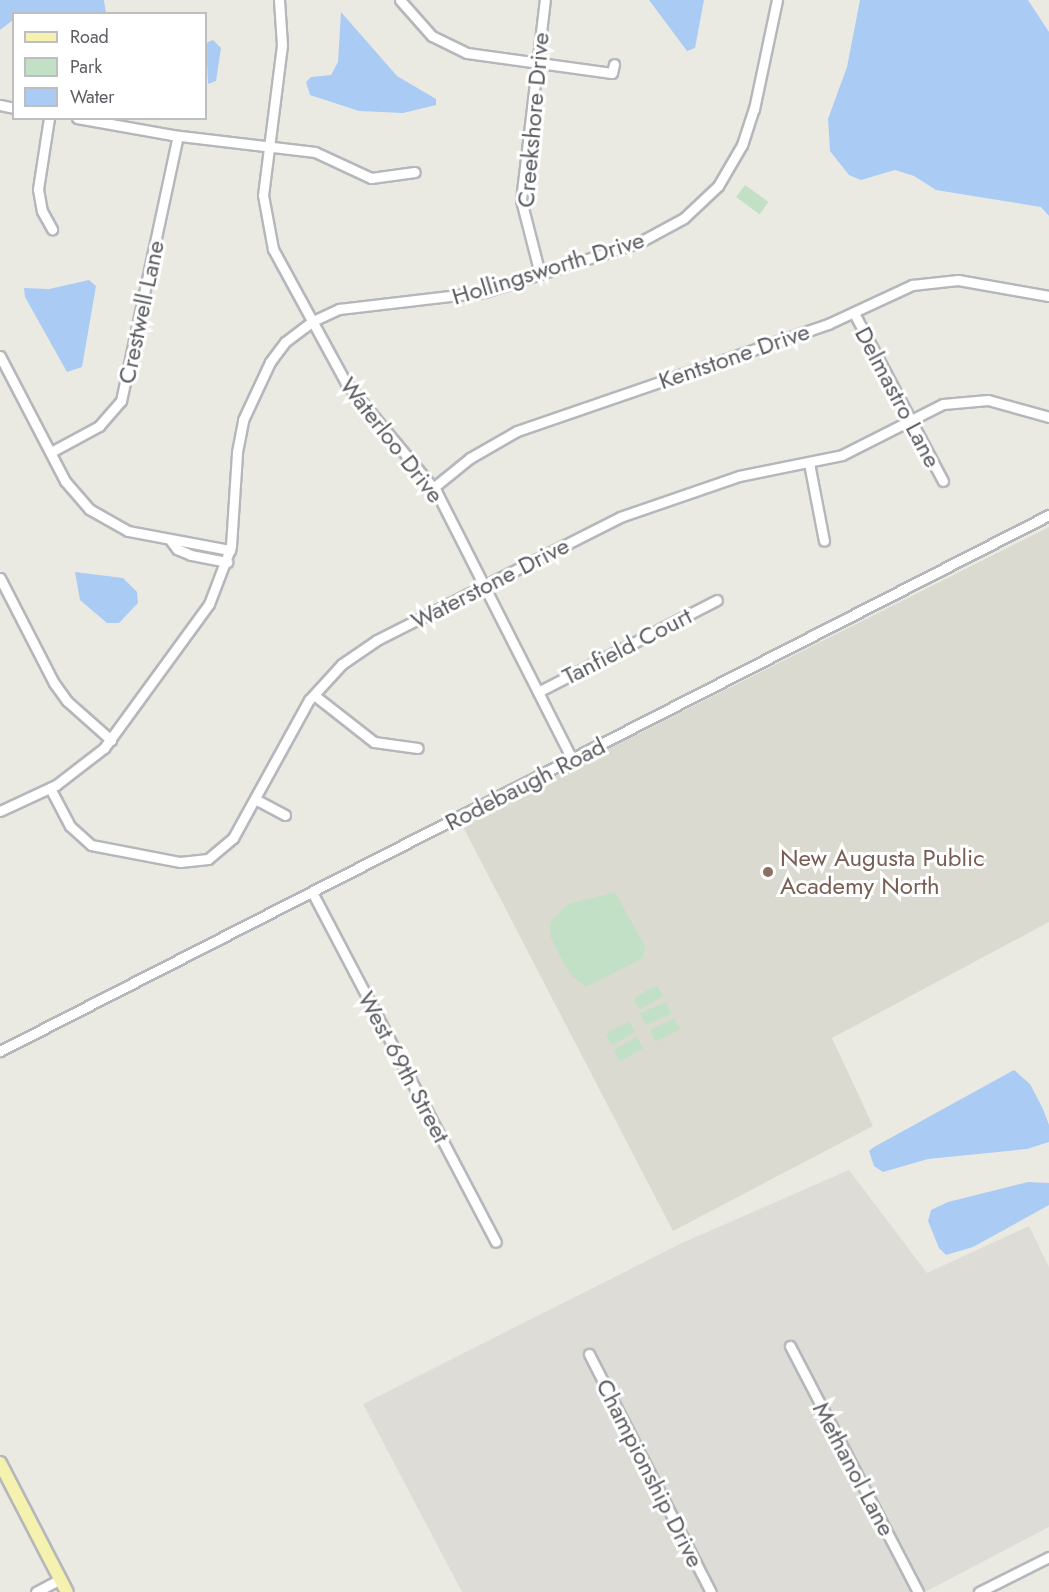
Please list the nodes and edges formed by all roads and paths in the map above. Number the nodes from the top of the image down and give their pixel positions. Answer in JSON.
{"nodes":[{"id":1,"x":279,"y":0,"type":"edge"},
{"id":2,"x":400,"y":0,"type":"edge"},
{"id":3,"x":545,"y":0,"type":"edge"},
{"id":4,"x":777,"y":0,"type":"edge"},
{"id":5,"x":537,"y":63,"type":"junction"},
{"id":6,"x":614,"y":64,"type":"dead end"},
{"id":7,"x":49,"y":120,"type":"edge"},
{"id":8,"x":88,"y":120,"type":"edge"},
{"id":9,"x":178,"y":136,"type":"junction"},
{"id":10,"x":269,"y":146,"type":"junction"},
{"id":11,"x":415,"y":172,"type":"dead end"},
{"id":12,"x":52,"y":229,"type":"dead end"},
{"id":13,"x":540,"y":274,"type":"junction"},
{"id":14,"x":1049,"y":296,"type":"edge"},
{"id":15,"x":854,"y":313,"type":"junction"},
{"id":16,"x":312,"y":321,"type":"junction"},
{"id":17,"x":0,"y":356,"type":"edge"},
{"id":18,"x":1049,"y":417,"type":"edge"},
{"id":19,"x":910,"y":419,"type":"junction"},
{"id":20,"x":51,"y":452,"type":"junction"},
{"id":21,"x":808,"y":463,"type":"junction"},
{"id":22,"x":943,"y":481,"type":"dead end"},
{"id":23,"x":434,"y":488,"type":"junction"},
{"id":24,"x":1049,"y":515,"type":"edge"},
{"id":25,"x":171,"y":541,"type":"junction"},
{"id":26,"x":824,"y":542,"type":"dead end"},
{"id":27,"x":230,"y":550,"type":"junction"},
{"id":28,"x":227,"y":562,"type":"junction"},
{"id":29,"x":0,"y":578,"type":"edge"},
{"id":30,"x":484,"y":586,"type":"junction"},
{"id":31,"x":717,"y":600,"type":"dead end"},
{"id":32,"x":538,"y":692,"type":"junction"},
{"id":33,"x":314,"y":695,"type":"junction"},
{"id":34,"x":111,"y":740,"type":"junction"},
{"id":35,"x":418,"y":748,"type":"dead end"},
{"id":36,"x":573,"y":761,"type":"junction"},
{"id":37,"x":50,"y":788,"type":"junction"},
{"id":38,"x":255,"y":799,"type":"junction"},
{"id":39,"x":0,"y":811,"type":"edge"},
{"id":40,"x":285,"y":815,"type":"dead end"},
{"id":41,"x":312,"y":892,"type":"junction"},
{"id":42,"x":0,"y":1051,"type":"edge"},
{"id":43,"x":495,"y":1242,"type":"dead end"},
{"id":44,"x":790,"y":1346,"type":"dead end"},
{"id":45,"x":589,"y":1354,"type":"dead end"},
{"id":46,"x":0,"y":1463,"type":"edge"},
{"id":47,"x":1049,"y":1557,"type":"edge"},
{"id":48,"x":60,"y":1579,"type":"junction"},
{"id":49,"x":36,"y":1592,"type":"edge"},
{"id":50,"x":67,"y":1592,"type":"edge"},
{"id":51,"x":711,"y":1592,"type":"edge"},
{"id":52,"x":918,"y":1592,"type":"edge"},
{"id":53,"x":979,"y":1592,"type":"edge"}],
"edges":[{"from":1,"to":10,"type":"street","name":"Waterloo Drive"},
{"from":2,"to":5,"type":"street"},
{"from":3,"to":5,"type":"street","name":"Creekshore Drive"},
{"from":4,"to":13,"type":"street","name":"Hollingsworth Drive"},
{"from":5,"to":6,"type":"street"},
{"from":5,"to":13,"type":"street","name":"Creekshore Drive"},
{"from":7,"to":12,"type":"street"},
{"from":8,"to":9,"type":"street"},
{"from":9,"to":10,"type":"street"},
{"from":9,"to":20,"type":"street","name":"Crestwell Lane"},
{"from":10,"to":11,"type":"street"},
{"from":10,"to":16,"type":"street","name":"Waterloo Drive"},
{"from":13,"to":16,"type":"street","name":"Hollingsworth Drive"},
{"from":14,"to":15,"type":"street","name":"Kentstone Drive"},
{"from":15,"to":19,"type":"street","name":"Delmastro Lane"},
{"from":15,"to":23,"type":"street","name":"Kentstone Drive"},
{"from":16,"to":23,"type":"street","name":"Waterloo Drive"},
{"from":16,"to":27,"type":"street","name":"Hollingsworth Drive"},
{"from":17,"to":20,"type":"street"},
{"from":18,"to":19,"type":"street","name":"Waterstone Drive"},
{"from":19,"to":21,"type":"street","name":"Waterstone Drive"},
{"from":19,"to":22,"type":"street","name":"Delmastro Lane"},
{"from":20,"to":25,"type":"street"},
{"from":21,"to":26,"type":"street"},
{"from":21,"to":30,"type":"street","name":"Waterstone Drive"},
{"from":23,"to":30,"type":"street","name":"Waterloo Drive"},
{"from":24,"to":36,"type":"street","name":"Rodebaugh Road"},
{"from":25,"to":27,"type":"street"},
{"from":25,"to":28,"type":"street"},
{"from":27,"to":28,"type":"street","name":"Hollingsworth Drive"},
{"from":28,"to":34,"type":"street","name":"Hollingsworth Drive"},
{"from":29,"to":34,"type":"street"},
{"from":30,"to":32,"type":"street","name":"Waterloo Drive"},
{"from":30,"to":33,"type":"street","name":"Waterstone Drive"},
{"from":31,"to":32,"type":"street","name":"Tanfield Court"},
{"from":32,"to":36,"type":"street","name":"Waterloo Drive"},
{"from":33,"to":35,"type":"street"},
{"from":33,"to":38,"type":"street","name":"Waterstone Drive"},
{"from":34,"to":37,"type":"street","name":"Hollingsworth Drive"},
{"from":36,"to":41,"type":"street","name":"Rodebaugh Road"},
{"from":37,"to":38,"type":"street","name":"Waterstone Drive"},
{"from":37,"to":39,"type":"street","name":"Hollingsworth Drive"},
{"from":38,"to":40,"type":"street"},
{"from":41,"to":42,"type":"street","name":"Rodebaugh Road"},
{"from":41,"to":43,"type":"street","name":"West 69th Street"},
{"from":44,"to":52,"type":"street","name":"Methanol Lane"},
{"from":45,"to":51,"type":"street","name":"Championship Drive"},
{"from":46,"to":48,"type":"main road"},
{"from":47,"to":53,"type":"street"},
{"from":48,"to":49,"type":"street"},
{"from":48,"to":50,"type":"main road"}]}
